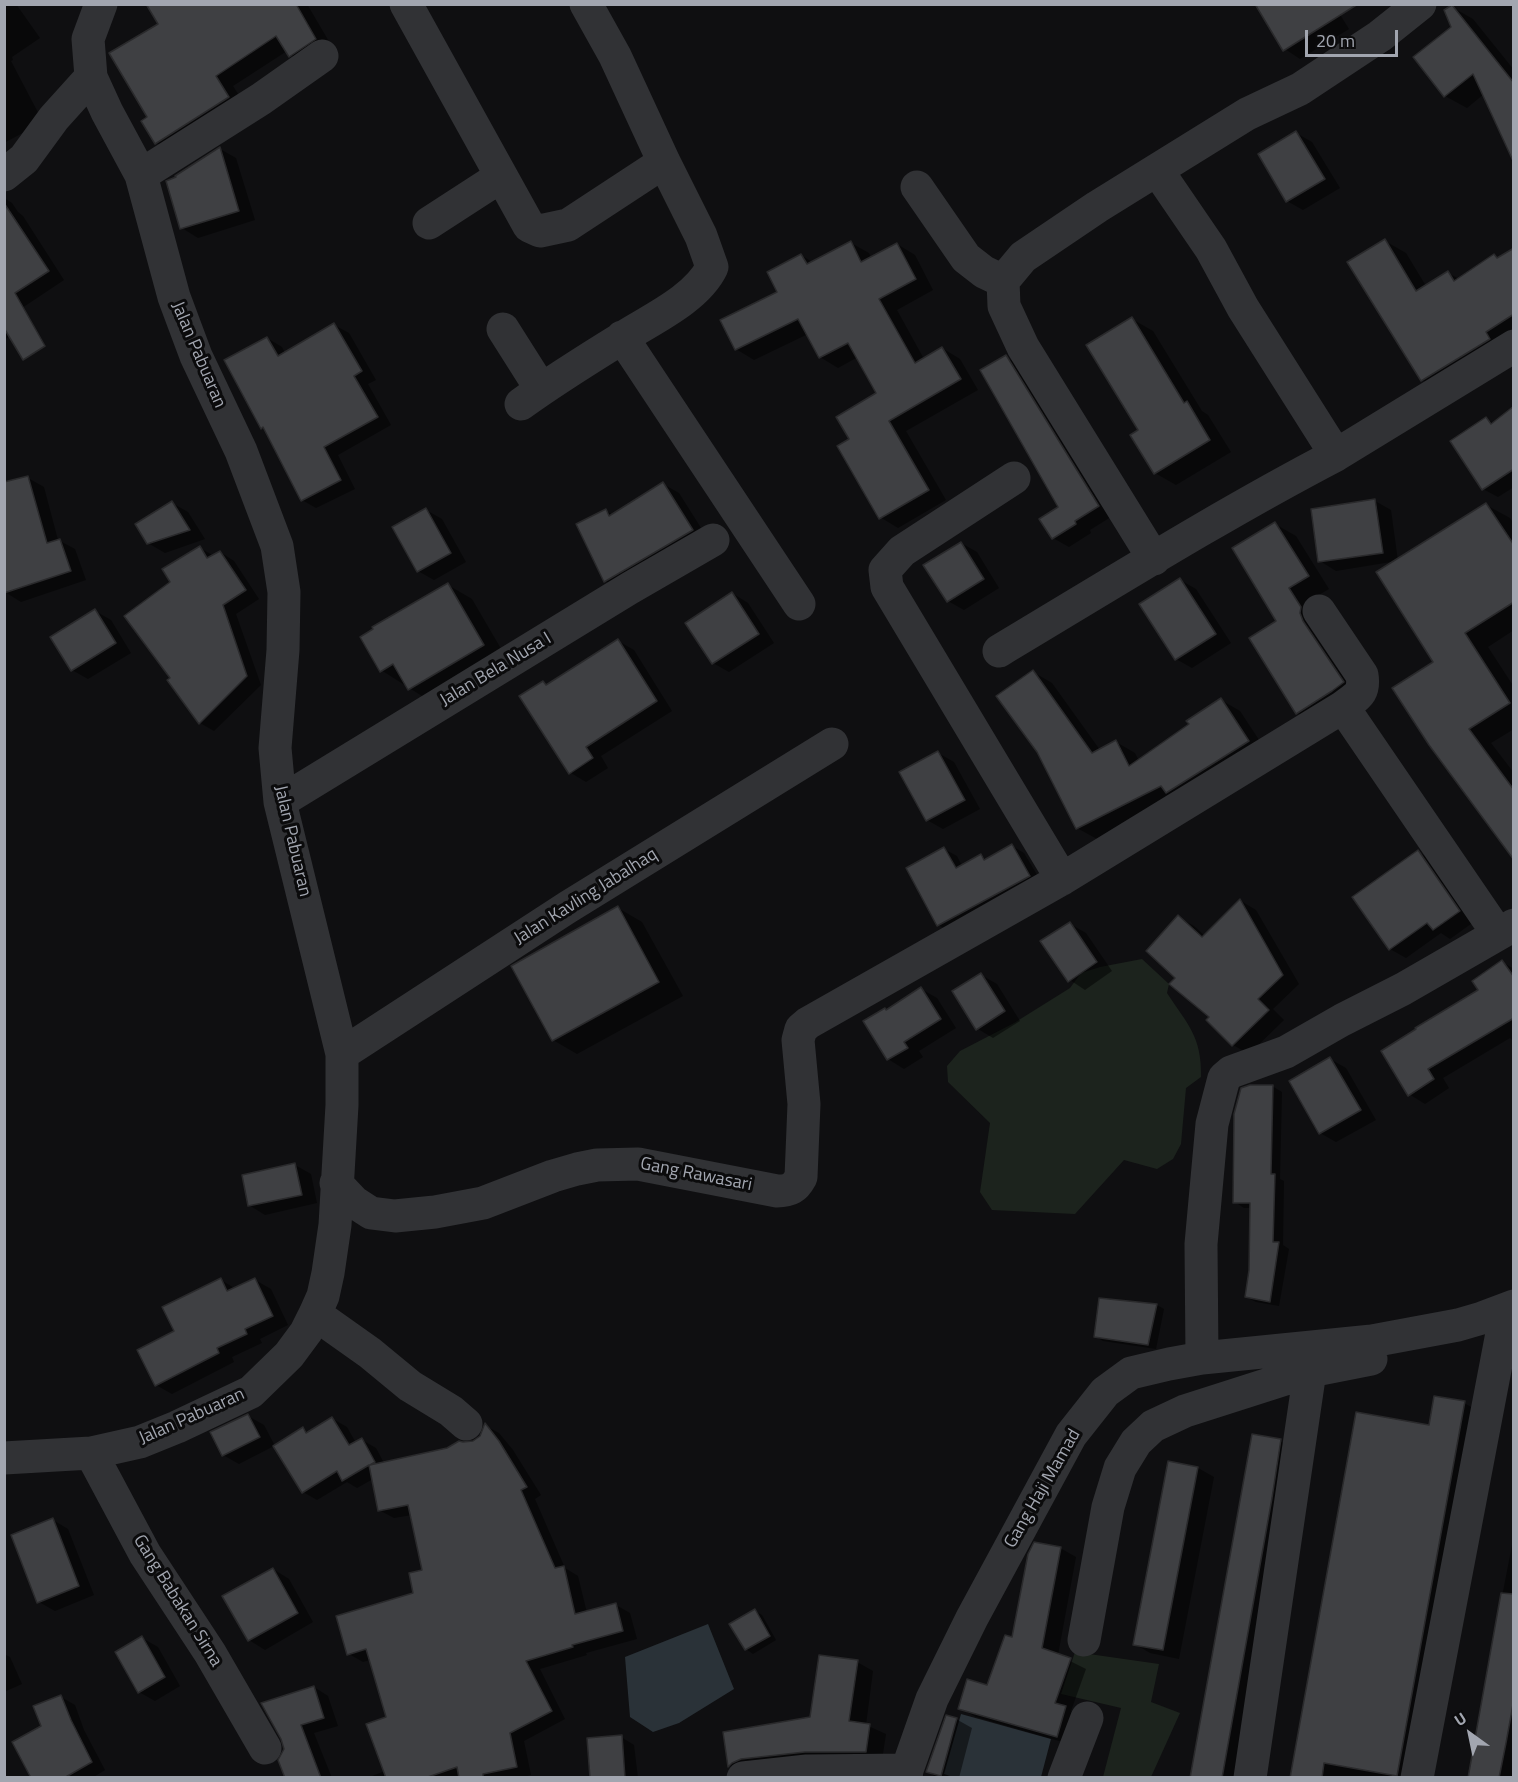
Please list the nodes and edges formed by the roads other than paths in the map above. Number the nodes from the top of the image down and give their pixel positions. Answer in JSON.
{"nodes":[{"id":1,"x":101,"y":4,"type":"edge"},
{"id":2,"x":406,"y":4,"type":"edge"},
{"id":3,"x":586,"y":4,"type":"edge"},
{"id":4,"x":1420,"y":4,"type":"edge"},
{"id":5,"x":322,"y":56,"type":"dead end"},
{"id":6,"x":91,"y":77,"type":"junction"},
{"id":7,"x":664,"y":162,"type":"junction"},
{"id":8,"x":1157,"y":170,"type":"junction"},
{"id":9,"x":4,"y":175,"type":"edge"},
{"id":10,"x":141,"y":175,"type":"junction"},
{"id":11,"x":500,"y":177,"type":"junction"},
{"id":12,"x":917,"y":187,"type":"dead end"},
{"id":13,"x":429,"y":223,"type":"dead end"},
{"id":14,"x":1003,"y":281,"type":"junction"},
{"id":15,"x":503,"y":329,"type":"dead end"},
{"id":16,"x":622,"y":337,"type":"junction"},
{"id":17,"x":1514,"y":346,"type":"edge"},
{"id":18,"x":1336,"y":455,"type":"junction"},
{"id":19,"x":1014,"y":478,"type":"dead end"},
{"id":20,"x":713,"y":540,"type":"dead end"},
{"id":21,"x":1154,"y":559,"type":"junction"},
{"id":22,"x":799,"y":604,"type":"dead end"},
{"id":23,"x":1319,"y":611,"type":"dead end"},
{"id":24,"x":999,"y":651,"type":"dead end"},
{"id":25,"x":1343,"y":707,"type":"junction"},
{"id":26,"x":832,"y":744,"type":"dead end"},
{"id":27,"x":280,"y":802,"type":"junction"},
{"id":28,"x":1062,"y":879,"type":"junction"},
{"id":29,"x":1506,"y":929,"type":"edge"},
{"id":30,"x":342,"y":1054,"type":"junction"},
{"id":31,"x":336,"y":1183,"type":"junction"},
{"id":32,"x":315,"y":1314,"type":"junction"},
{"id":33,"x":1510,"y":1323,"type":"edge"},
{"id":34,"x":1202,"y":1358,"type":"junction"},
{"id":35,"x":1310,"y":1371,"type":"junction"},
{"id":36,"x":466,"y":1424,"type":"dead end"},
{"id":37,"x":91,"y":1453,"type":"junction"},
{"id":38,"x":4,"y":1458,"type":"edge"},
{"id":39,"x":1084,"y":1640,"type":"dead end"},
{"id":40,"x":1087,"y":1718,"type":"dead end"},
{"id":41,"x":265,"y":1748,"type":"dead end"},
{"id":42,"x":907,"y":1774,"type":"edge"},
{"id":43,"x":743,"y":1778,"type":"edge"},
{"id":44,"x":1064,"y":1778,"type":"edge"},
{"id":45,"x":1250,"y":1778,"type":"edge"},
{"id":46,"x":1417,"y":1778,"type":"edge"}],
"edges":[{"from":1,"to":6,"type":"street","name":"Jalan Pabuaran"},
{"from":2,"to":11,"type":"street"},
{"from":3,"to":7,"type":"street"},
{"from":4,"to":8,"type":"street"},
{"from":5,"to":10,"type":"street"},
{"from":6,"to":9,"type":"street"},
{"from":6,"to":10,"type":"street","name":"Jalan Pabuaran"},
{"from":7,"to":11,"type":"street"},
{"from":7,"to":16,"type":"street"},
{"from":8,"to":14,"type":"street"},
{"from":8,"to":18,"type":"street"},
{"from":10,"to":27,"type":"street","name":"Jalan Pabuaran"},
{"from":11,"to":13,"type":"street"},
{"from":12,"to":14,"type":"street"},
{"from":14,"to":21,"type":"street"},
{"from":15,"to":16,"type":"street"},
{"from":16,"to":22,"type":"street"},
{"from":17,"to":18,"type":"street"},
{"from":18,"to":21,"type":"street"},
{"from":19,"to":28,"type":"street"},
{"from":20,"to":27,"type":"street","name":"Jalan Bela Nusa I"},
{"from":21,"to":24,"type":"street"},
{"from":23,"to":25,"type":"street"},
{"from":25,"to":28,"type":"street"},
{"from":25,"to":29,"type":"street"},
{"from":26,"to":30,"type":"street","name":"Jalan Kavling Jabalhaq"},
{"from":27,"to":30,"type":"street","name":"Jalan Pabuaran"},
{"from":28,"to":31,"type":"street","name":"Gang Rawasari"},
{"from":29,"to":34,"type":"street"},
{"from":30,"to":31,"type":"street","name":"Jalan Pabuaran"},
{"from":31,"to":32,"type":"street","name":"Jalan Pabuaran"},
{"from":32,"to":36,"type":"street"},
{"from":32,"to":37,"type":"street","name":"Jalan Pabuaran"},
{"from":33,"to":34,"type":"street","name":"Gang Haji Mamad"},
{"from":33,"to":35,"type":"street"},
{"from":33,"to":46,"type":"street"},
{"from":34,"to":42,"type":"street","name":"Gang Haji Mamad"},
{"from":35,"to":39,"type":"street"},
{"from":35,"to":45,"type":"street"},
{"from":37,"to":38,"type":"street","name":"Jalan Pabuaran"},
{"from":37,"to":41,"type":"street","name":"Gang Babakan Sirna"},
{"from":40,"to":44,"type":"street"},
{"from":42,"to":43,"type":"street"}]}
